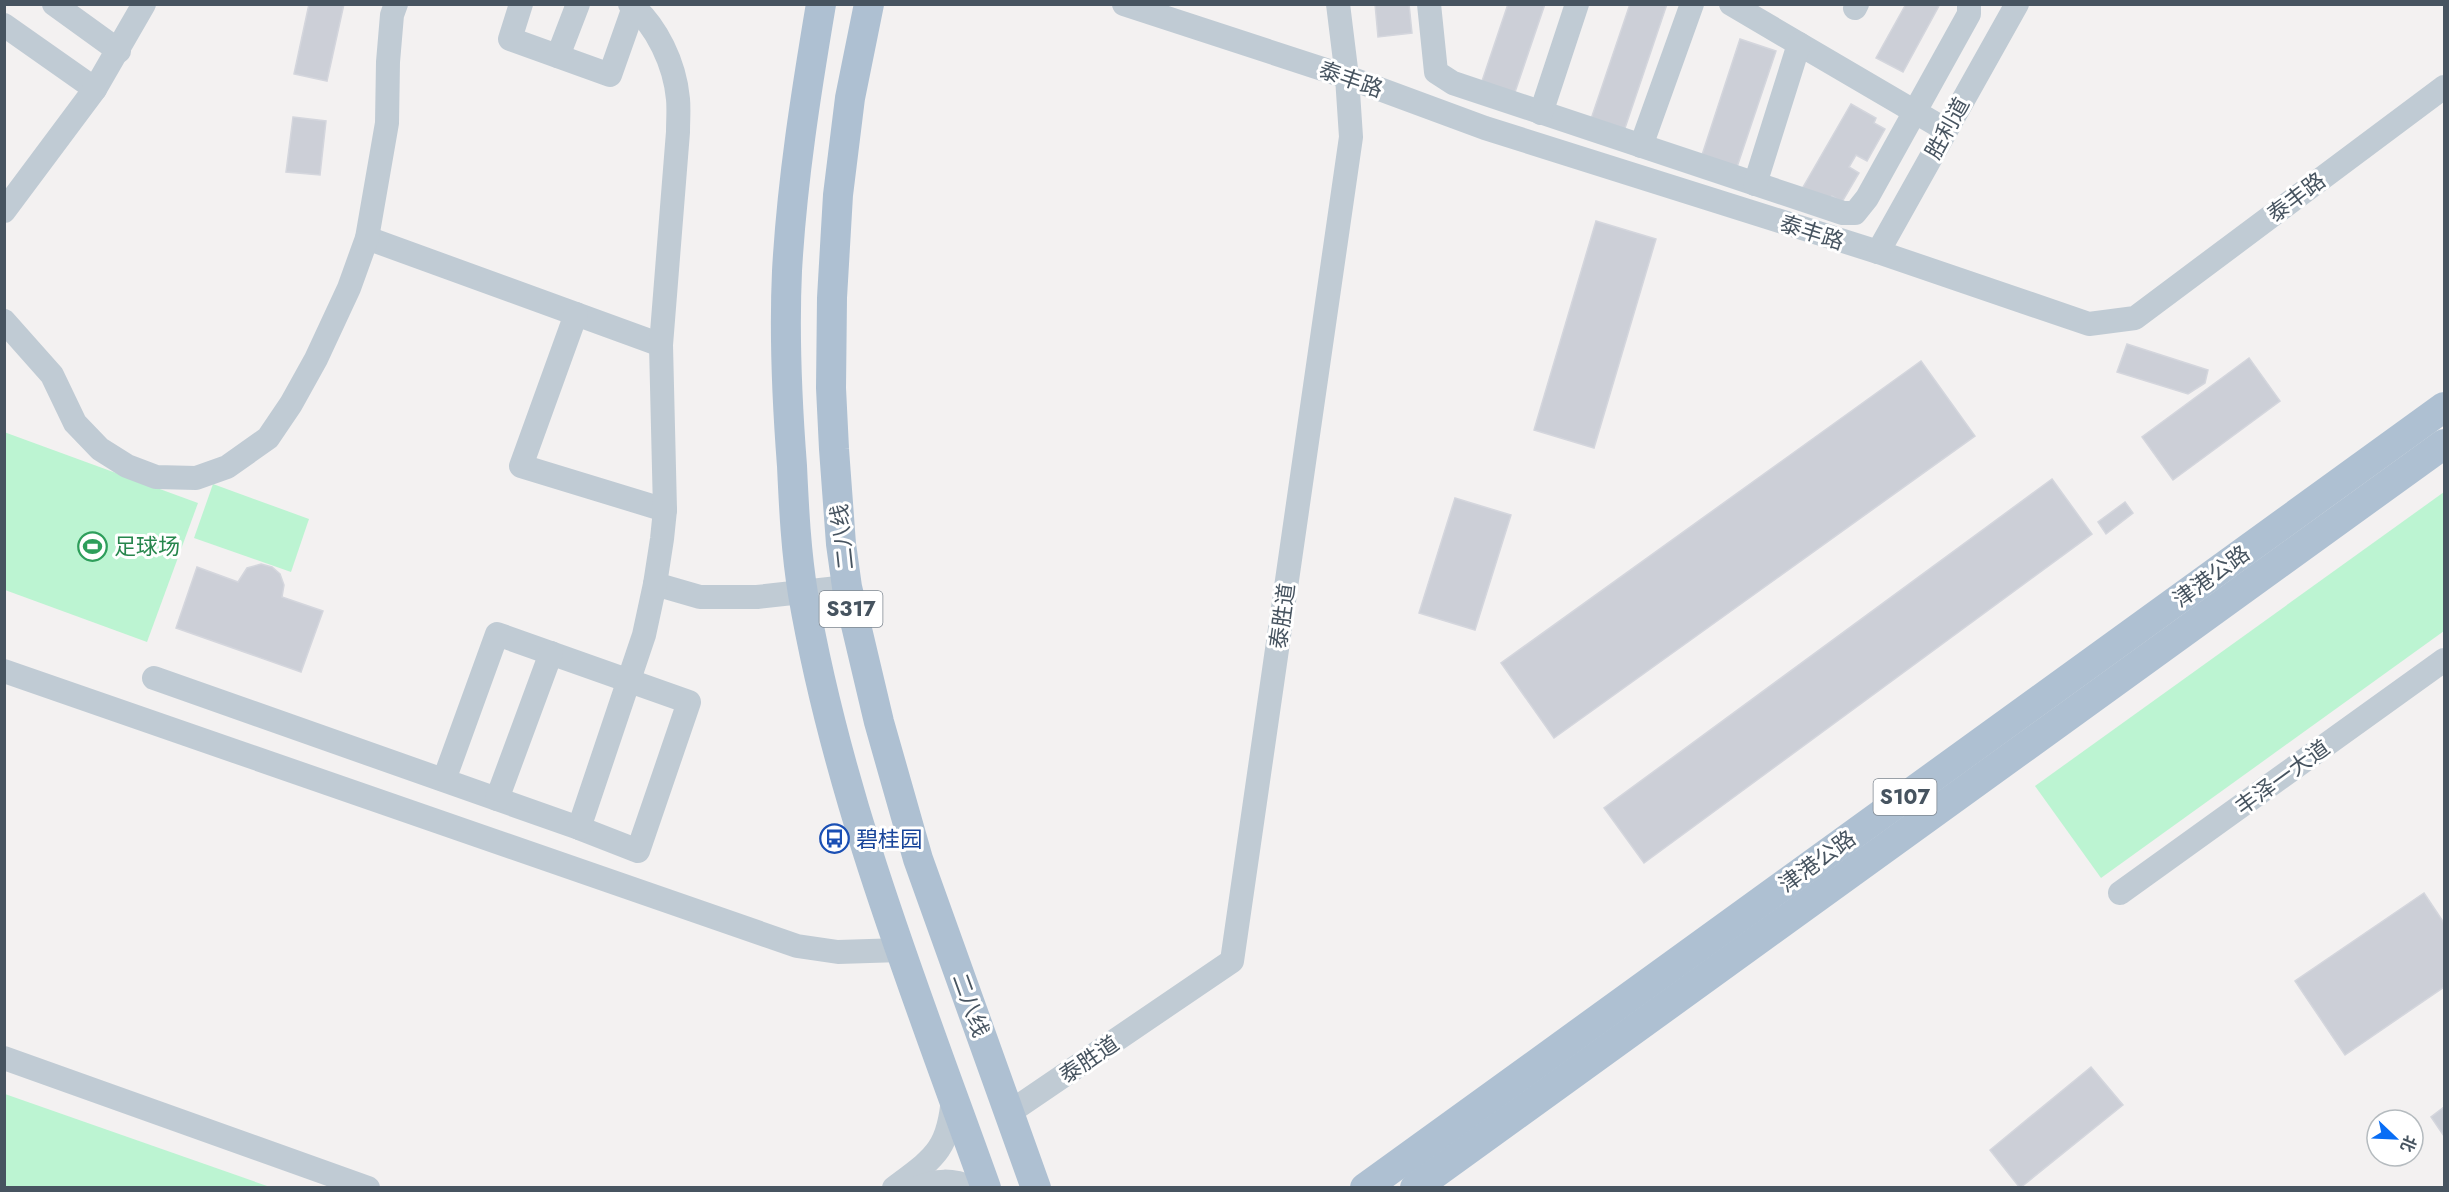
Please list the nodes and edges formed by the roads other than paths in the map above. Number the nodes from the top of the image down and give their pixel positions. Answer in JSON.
{"nodes":[{"id":1,"x":54,"y":4,"type":"edge"},
{"id":2,"x":132,"y":4,"type":"edge"},
{"id":3,"x":144,"y":4,"type":"edge"},
{"id":4,"x":396,"y":4,"type":"edge"},
{"id":5,"x":521,"y":4,"type":"edge"},
{"id":6,"x":578,"y":4,"type":"edge"},
{"id":7,"x":821,"y":4,"type":"edge"},
{"id":8,"x":868,"y":4,"type":"edge"},
{"id":9,"x":1124,"y":4,"type":"edge"},
{"id":10,"x":1338,"y":4,"type":"edge"},
{"id":11,"x":1429,"y":4,"type":"edge"},
{"id":12,"x":1577,"y":4,"type":"edge"},
{"id":13,"x":1692,"y":4,"type":"edge"},
{"id":14,"x":1731,"y":4,"type":"edge"},
{"id":15,"x":1969,"y":4,"type":"edge"},
{"id":16,"x":2003,"y":4,"type":"edge"},
{"id":17,"x":2018,"y":4,"type":"edge"},
{"id":18,"x":632,"y":6,"type":"edge"},
{"id":19,"x":4,"y":25,"type":"edge"},
{"id":20,"x":1799,"y":44,"type":"junction"},
{"id":21,"x":114,"y":47,"type":"junction"},
{"id":22,"x":558,"y":56,"type":"junction"},
{"id":23,"x":1347,"y":77,"type":"junction"},
{"id":24,"x":90,"y":86,"type":"junction"},
{"id":25,"x":2445,"y":87,"type":"edge"},
{"id":26,"x":1542,"y":113,"type":"junction"},
{"id":27,"x":1932,"y":122,"type":"junction"},
{"id":28,"x":1641,"y":146,"type":"junction"},
{"id":29,"x":1755,"y":184,"type":"junction"},
{"id":30,"x":4,"y":190,"type":"edge"},
{"id":31,"x":4,"y":211,"type":"edge"},
{"id":32,"x":368,"y":238,"type":"junction"},
{"id":33,"x":1871,"y":251,"type":"junction"},
{"id":34,"x":576,"y":314,"type":"junction"},
{"id":35,"x":4,"y":321,"type":"edge"},
{"id":36,"x":661,"y":345,"type":"junction"},
{"id":37,"x":2445,"y":407,"type":"edge"},
{"id":38,"x":2445,"y":444,"type":"edge"},
{"id":39,"x":665,"y":510,"type":"junction"},
{"id":40,"x":656,"y":585,"type":"junction"},
{"id":41,"x":847,"y":587,"type":"junction"},
{"id":42,"x":802,"y":592,"type":"junction"},
{"id":43,"x":551,"y":653,"type":"junction"},
{"id":44,"x":2445,"y":660,"type":"edge"},
{"id":45,"x":4,"y":671,"type":"edge"},
{"id":46,"x":154,"y":678,"type":"dead end"},
{"id":47,"x":628,"y":681,"type":"junction"},
{"id":48,"x":444,"y":780,"type":"junction"},
{"id":49,"x":497,"y":799,"type":"junction"},
{"id":50,"x":579,"y":828,"type":"junction"},
{"id":51,"x":2120,"y":894,"type":"dead end"},
{"id":52,"x":901,"y":950,"type":"junction"},
{"id":53,"x":4,"y":1058,"type":"edge"},
{"id":54,"x":4,"y":1072,"type":"edge"},
{"id":55,"x":953,"y":1095,"type":"junction"},
{"id":56,"x":1010,"y":1112,"type":"junction"},
{"id":57,"x":331,"y":1188,"type":"edge"},
{"id":58,"x":368,"y":1188,"type":"edge"},
{"id":59,"x":894,"y":1188,"type":"edge"},
{"id":60,"x":917,"y":1188,"type":"edge"},
{"id":61,"x":972,"y":1188,"type":"edge"},
{"id":62,"x":986,"y":1188,"type":"edge"},
{"id":63,"x":1036,"y":1188,"type":"edge"},
{"id":64,"x":1365,"y":1188,"type":"edge"},
{"id":65,"x":1415,"y":1188,"type":"edge"}],
"edges":[{"from":1,"to":21,"type":"street"},
{"from":2,"to":21,"type":"street"},
{"from":3,"to":21,"type":"street"},
{"from":4,"to":32,"type":"street"},
{"from":5,"to":22,"type":"street"},
{"from":6,"to":22,"type":"street"},
{"from":7,"to":42,"type":"main road","name":"二八线","number":"S317"},
{"from":8,"to":41,"type":"main road","name":"二八线","number":"S317"},
{"from":9,"to":23,"type":"street","name":"泰丰路"},
{"from":10,"to":23,"type":"street","name":"泰胜道"},
{"from":11,"to":26,"type":"street"},
{"from":12,"to":26,"type":"street"},
{"from":13,"to":28,"type":"street"},
{"from":14,"to":20,"type":"street"},
{"from":15,"to":27,"type":"street"},
{"from":16,"to":27,"type":"street","name":"胜利道"},
{"from":17,"to":27,"type":"street","name":"胜利道"},
{"from":18,"to":22,"type":"street"},
{"from":18,"to":36,"type":"street"},
{"from":19,"to":24,"type":"street"},
{"from":20,"to":27,"type":"street"},
{"from":20,"to":29,"type":"street"},
{"from":21,"to":24,"type":"street"},
{"from":23,"to":33,"type":"street","name":"泰丰路"},
{"from":23,"to":56,"type":"street","name":"泰胜道"},
{"from":24,"to":30,"type":"street"},
{"from":24,"to":31,"type":"street"},
{"from":25,"to":33,"type":"street","name":"泰丰路"},
{"from":26,"to":28,"type":"street"},
{"from":27,"to":29,"type":"street"},
{"from":27,"to":33,"type":"street","name":"胜利道"},
{"from":28,"to":29,"type":"street"},
{"from":32,"to":34,"type":"street"},
{"from":32,"to":35,"type":"street"},
{"from":34,"to":36,"type":"street"},
{"from":34,"to":39,"type":"street"},
{"from":36,"to":39,"type":"street"},
{"from":37,"to":64,"type":"main road","name":"津港公路","number":"S107"},
{"from":38,"to":65,"type":"main road","name":"津港公路","number":"S107"},
{"from":39,"to":40,"type":"street"},
{"from":40,"to":42,"type":"street"},
{"from":40,"to":47,"type":"street"},
{"from":41,"to":42,"type":"street"},
{"from":41,"to":56,"type":"main road","name":"二八线","number":"S317"},
{"from":42,"to":52,"type":"main road","name":"二八线","number":"S317"},
{"from":43,"to":47,"type":"street"},
{"from":43,"to":48,"type":"street"},
{"from":43,"to":49,"type":"street"},
{"from":44,"to":51,"type":"street","name":"丰泽一大道"},
{"from":45,"to":52,"type":"street"},
{"from":46,"to":48,"type":"street"},
{"from":47,"to":50,"type":"street"},
{"from":47,"to":50,"type":"street"},
{"from":48,"to":49,"type":"street"},
{"from":49,"to":50,"type":"street"},
{"from":52,"to":55,"type":"main road","name":"二八线","number":"S317"},
{"from":53,"to":58,"type":"street"},
{"from":54,"to":57,"type":"street"},
{"from":55,"to":59,"type":"street"},
{"from":55,"to":62,"type":"main road","name":"二八线","number":"S317"},
{"from":56,"to":63,"type":"main road","name":"二八线","number":"S317"},
{"from":60,"to":61,"type":"street"}]}
